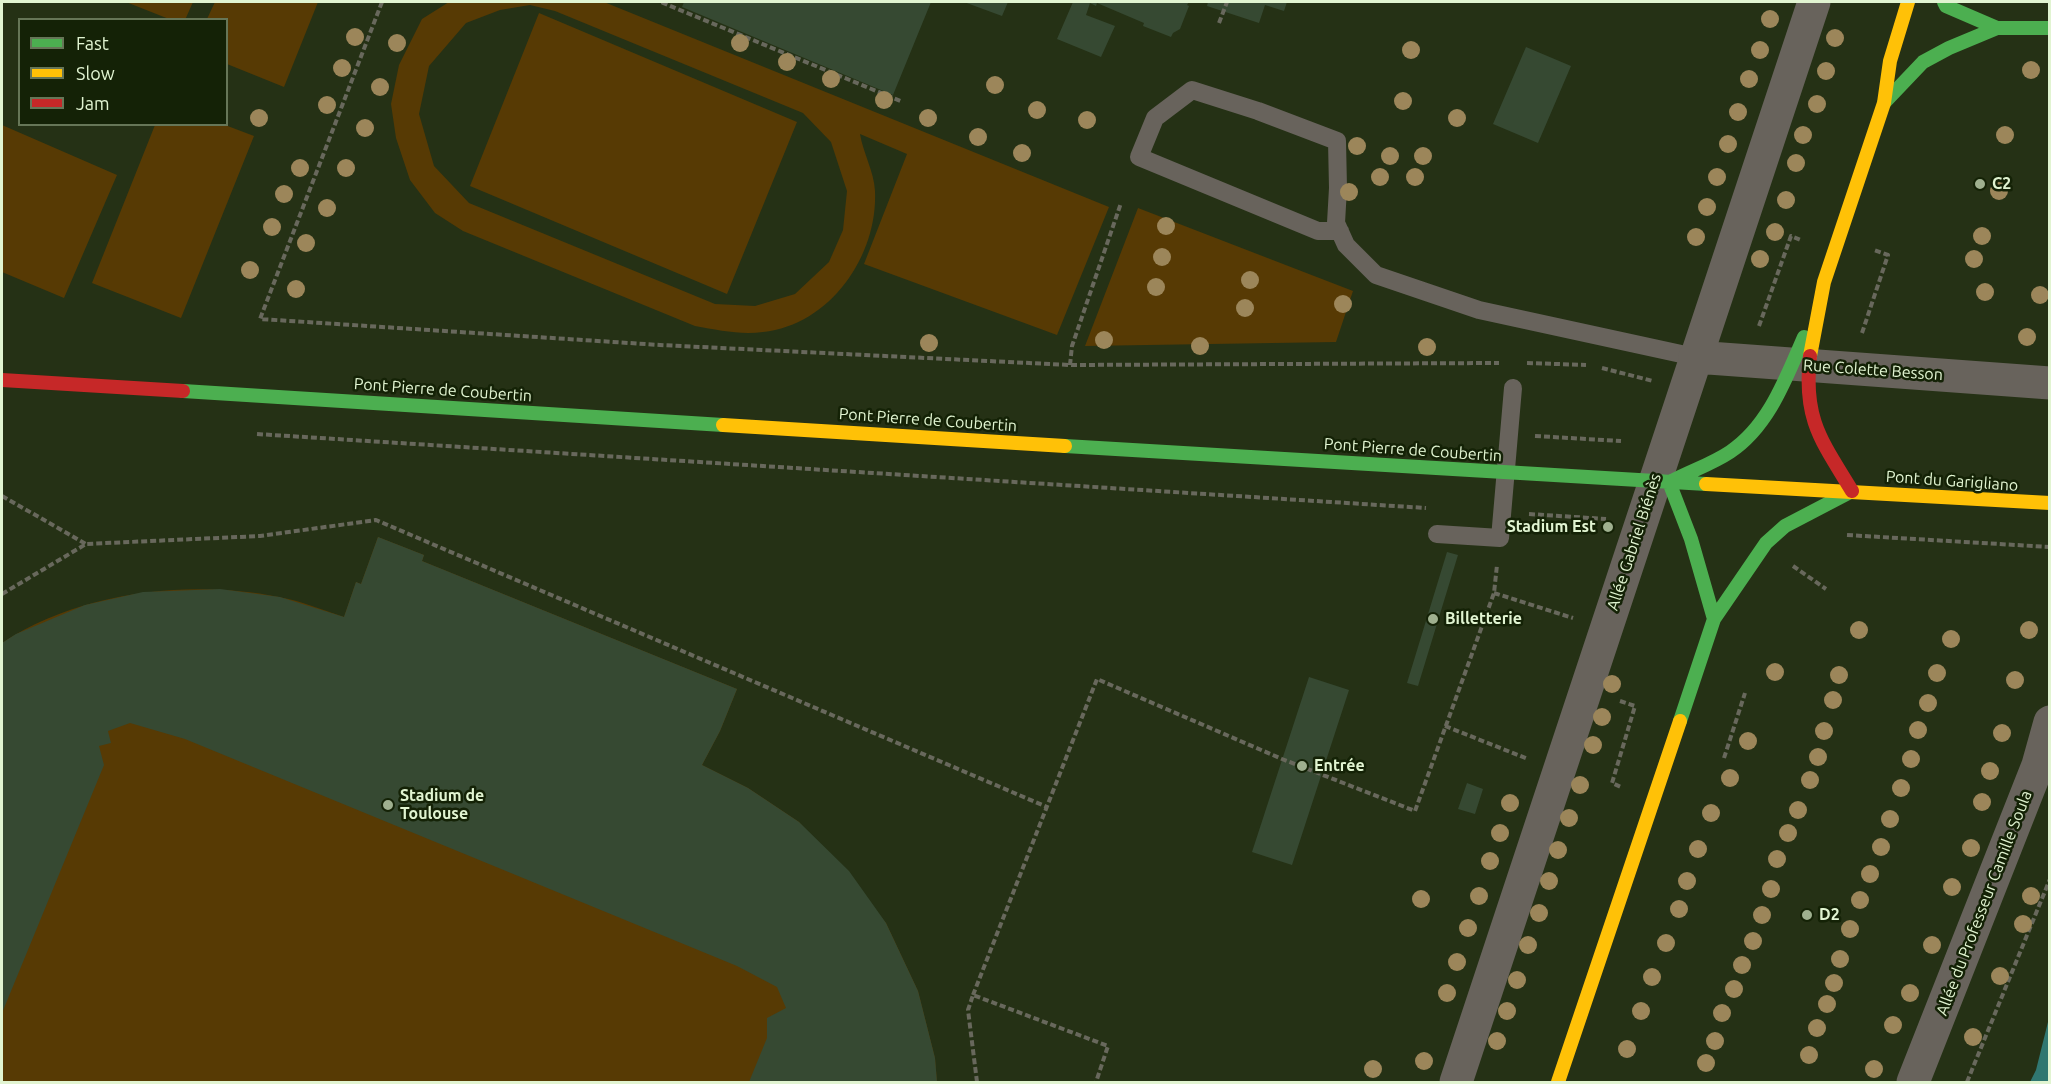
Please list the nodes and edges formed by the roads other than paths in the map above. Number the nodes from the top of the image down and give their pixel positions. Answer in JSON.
{"nodes":[{"id":1,"x":1814,"y":2,"type":"edge"},
{"id":2,"x":1908,"y":2,"type":"edge"},
{"id":3,"x":1944,"y":2,"type":"edge"},
{"id":4,"x":1997,"y":28,"type":"junction"},
{"id":5,"x":2049,"y":28,"type":"edge"},
{"id":6,"x":1884,"y":103,"type":"junction"},
{"id":7,"x":1340,"y":231,"type":"junction"},
{"id":8,"x":1817,"y":311,"type":"junction"},
{"id":9,"x":1695,"y":357,"type":"junction"},
{"id":10,"x":2,"y":380,"type":"edge"},
{"id":11,"x":2049,"y":383,"type":"edge"},
{"id":12,"x":1513,"y":388,"type":"dead end"},
{"id":13,"x":1482,"y":484,"type":"dead end"},
{"id":14,"x":1504,"y":486,"type":"junction"},
{"id":15,"x":1659,"y":488,"type":"junction"},
{"id":16,"x":1852,"y":491,"type":"junction"},
{"id":17,"x":2049,"y":503,"type":"edge"},
{"id":18,"x":1437,"y":534,"type":"dead end"},
{"id":19,"x":1714,"y":619,"type":"junction"},
{"id":20,"x":2049,"y":722,"type":"edge"},
{"id":21,"x":1456,"y":1083,"type":"edge"},
{"id":22,"x":1558,"y":1083,"type":"edge"},
{"id":23,"x":1913,"y":1083,"type":"edge"}],
"edges":[{"from":1,"to":9,"type":"street","name":"Allée Gabriel Biénès"},
{"from":2,"to":6,"type":"main road"},
{"from":3,"to":4,"type":"main road"},
{"from":4,"to":5,"type":"main road"},
{"from":4,"to":6,"type":"main road"},
{"from":6,"to":8,"type":"main road"},
{"from":7,"to":7,"type":"lane"},
{"from":7,"to":9,"type":"lane"},
{"from":8,"to":15,"type":"main road"},
{"from":8,"to":16,"type":"main road"},
{"from":9,"to":11,"type":"street","name":"Rue Colette Besson"},
{"from":9,"to":15,"type":"street","name":"Allée Gabriel Biénès"},
{"from":10,"to":15,"type":"main road","name":"Pont Pierre de Coubertin"},
{"from":12,"to":14,"type":"lane"},
{"from":13,"to":14,"type":"lane"},
{"from":14,"to":15,"type":"lane"},
{"from":14,"to":18,"type":"lane"},
{"from":15,"to":16,"type":"main road","name":"Pont Pierre de Coubertin"},
{"from":15,"to":19,"type":"main road"},
{"from":15,"to":21,"type":"street","name":"Allée Gabriel Biénès"},
{"from":16,"to":17,"type":"main road","name":"Pont du Garigliano"},
{"from":16,"to":19,"type":"main road"},
{"from":19,"to":22,"type":"main road"},
{"from":20,"to":23,"type":"street","name":"Allée du Professeur Camille Soula"}]}
